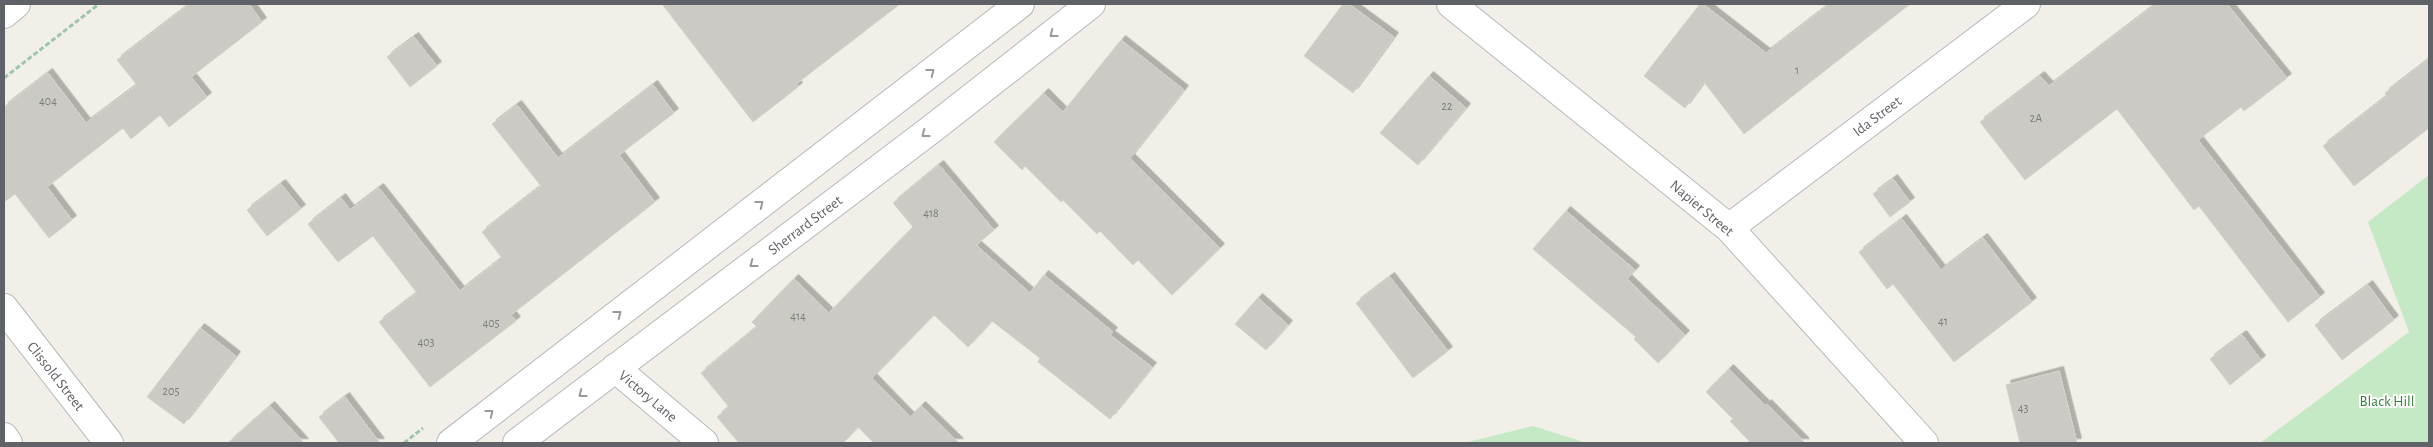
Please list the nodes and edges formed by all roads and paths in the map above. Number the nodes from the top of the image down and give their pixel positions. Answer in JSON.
{"nodes":[{"id":1,"x":16,"y":4,"type":"edge"},
{"id":2,"x":99,"y":4,"type":"edge"},
{"id":3,"x":1020,"y":4,"type":"edge"},
{"id":4,"x":1091,"y":4,"type":"edge"},
{"id":5,"x":1451,"y":4,"type":"edge"},
{"id":6,"x":2026,"y":4,"type":"edge"},
{"id":7,"x":4,"y":14,"type":"edge"},
{"id":8,"x":4,"y":78,"type":"edge"},
{"id":9,"x":1729,"y":228,"type":"junction"},
{"id":10,"x":4,"y":308,"type":"edge"},
{"id":11,"x":615,"y":368,"type":"junction"},
{"id":12,"x":4,"y":437,"type":"edge"},
{"id":13,"x":8,"y":443,"type":"edge"},
{"id":14,"x":109,"y":443,"type":"edge"},
{"id":15,"x":451,"y":443,"type":"edge"},
{"id":16,"x":517,"y":443,"type":"edge"},
{"id":17,"x":704,"y":443,"type":"edge"},
{"id":18,"x":1924,"y":443,"type":"edge"}],
"edges":[{"from":1,"to":7,"type":"street"},
{"from":2,"to":8,"type":"path"},
{"from":15,"to":3,"type":"street","one_way":true},
{"from":4,"to":11,"type":"street","name":"Sherrard Street","one_way":true},
{"from":5,"to":9,"type":"street","name":"Napier Street"},
{"from":6,"to":9,"type":"street","name":"Ida Street"},
{"from":9,"to":18,"type":"street","name":"Napier Street"},
{"from":10,"to":14,"type":"street","name":"Clissold Street"},
{"from":11,"to":16,"type":"street","name":"Sherrard Street","one_way":true},
{"from":11,"to":17,"type":"street","name":"Victory Lane"},
{"from":12,"to":13,"type":"street"}]}
